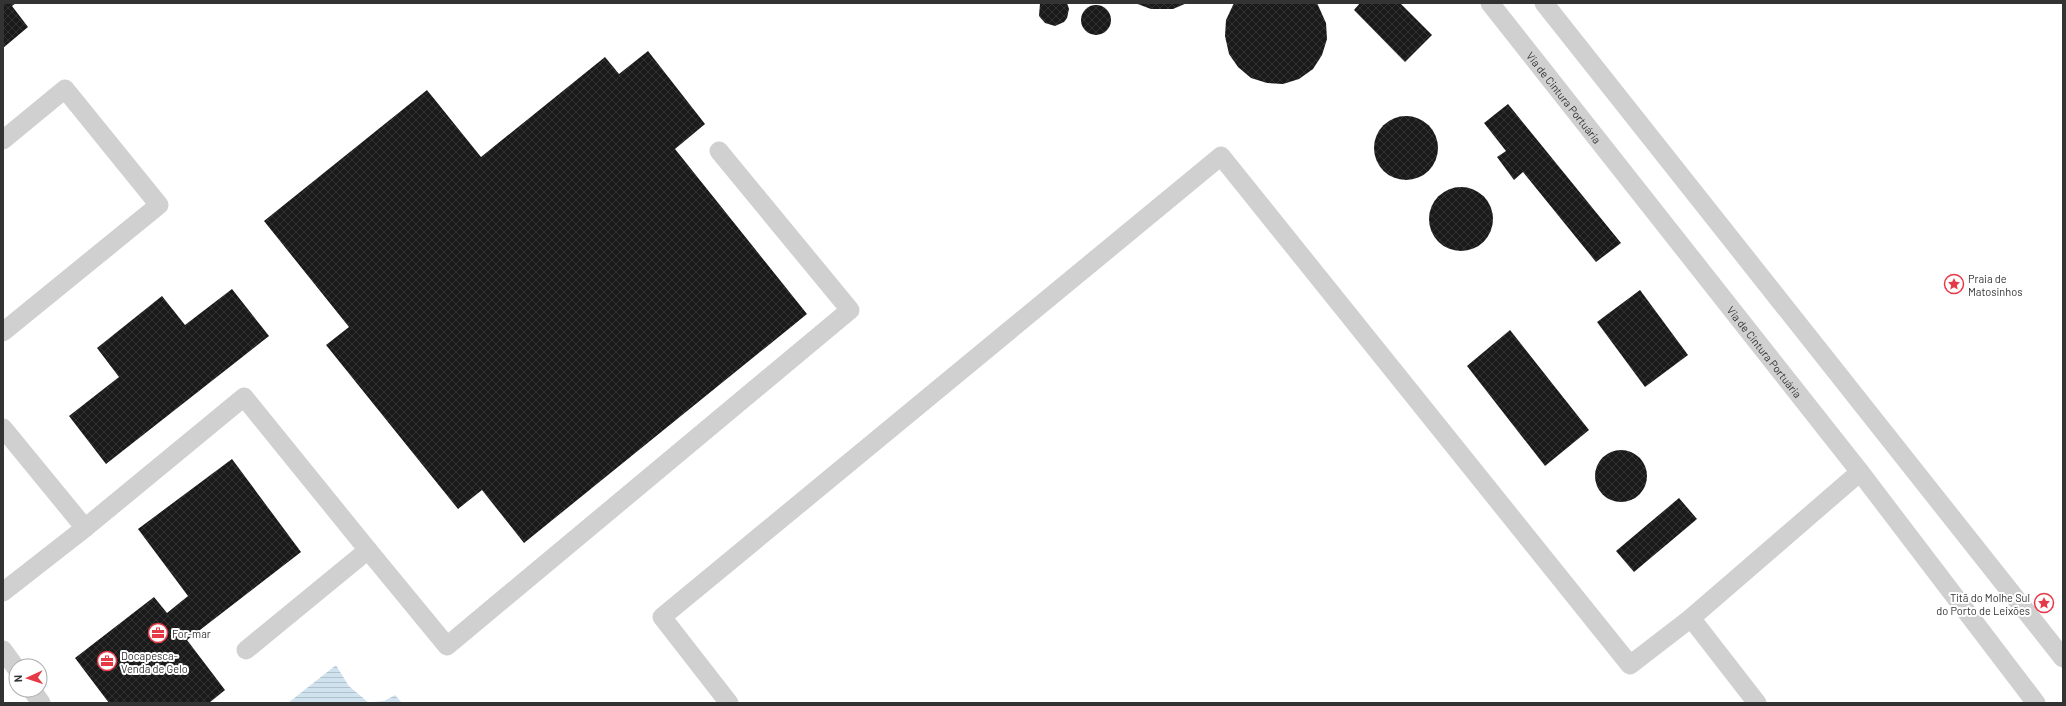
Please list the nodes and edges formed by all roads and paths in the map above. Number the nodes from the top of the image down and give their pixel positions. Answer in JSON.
{"nodes":[{"id":1,"x":1490,"y":3,"type":"edge"},
{"id":2,"x":1544,"y":3,"type":"edge"},
{"id":3,"x":3,"y":140,"type":"edge"},
{"id":4,"x":719,"y":151,"type":"dead end"},
{"id":5,"x":3,"y":332,"type":"edge"},
{"id":6,"x":3,"y":428,"type":"edge"},
{"id":7,"x":9,"y":448,"type":"edge"},
{"id":8,"x":1860,"y":472,"type":"junction"},
{"id":9,"x":85,"y":528,"type":"junction"},
{"id":10,"x":368,"y":550,"type":"junction"},
{"id":11,"x":3,"y":592,"type":"edge"},
{"id":12,"x":1691,"y":618,"type":"junction"},
{"id":13,"x":246,"y":650,"type":"dead end"},
{"id":14,"x":2063,"y":658,"type":"edge"},
{"id":15,"x":729,"y":703,"type":"edge"},
{"id":16,"x":1757,"y":703,"type":"edge"},
{"id":17,"x":2036,"y":703,"type":"edge"}],
"edges":[{"from":1,"to":8,"type":"lane","name":"Via de Cintura Portuária"},
{"from":2,"to":14,"type":"lane"},
{"from":3,"to":5,"type":"lane"},
{"from":4,"to":10,"type":"lane"},
{"from":6,"to":7,"type":"lane"},
{"from":7,"to":9,"type":"lane"},
{"from":8,"to":12,"type":"lane"},
{"from":8,"to":17,"type":"lane","name":"Via de Cintura Portuária"},
{"from":9,"to":10,"type":"lane"},
{"from":9,"to":11,"type":"lane"},
{"from":10,"to":13,"type":"lane"},
{"from":12,"to":15,"type":"lane"},
{"from":12,"to":16,"type":"lane"}]}
